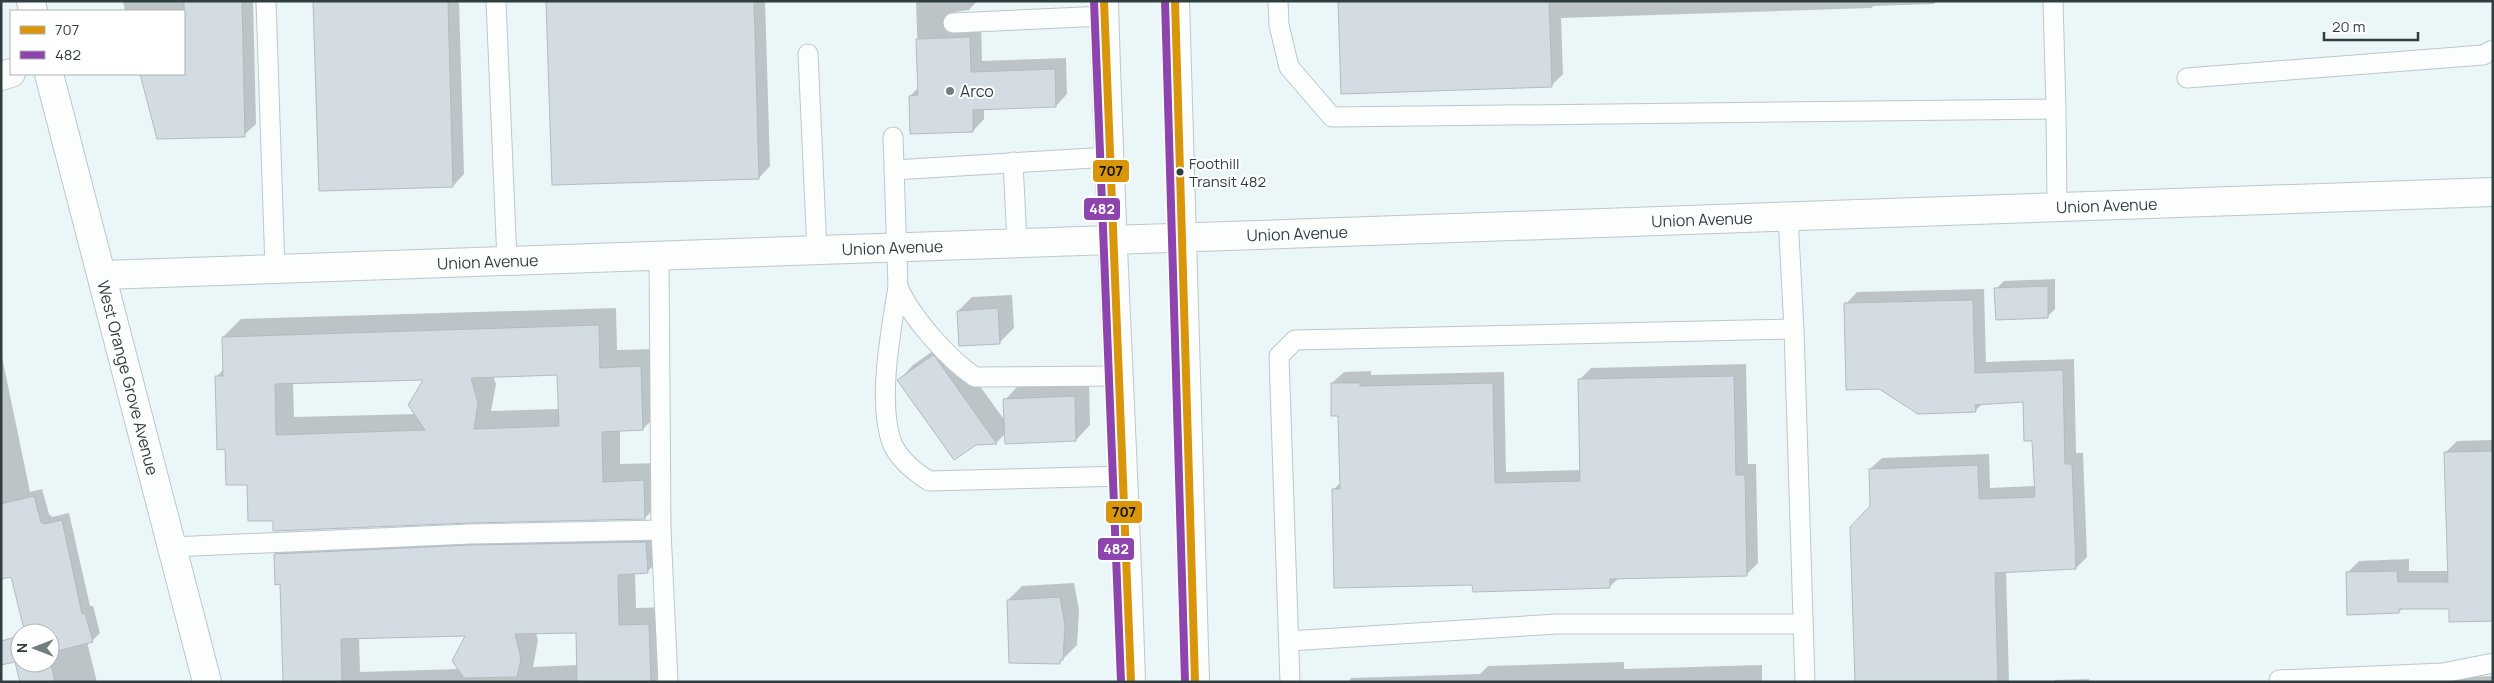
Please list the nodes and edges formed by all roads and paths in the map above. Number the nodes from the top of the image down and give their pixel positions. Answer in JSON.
{"nodes":[{"id":1,"x":266,"y":1,"type":"edge"},
{"id":2,"x":496,"y":1,"type":"edge"},
{"id":3,"x":1175,"y":1,"type":"edge"},
{"id":4,"x":1278,"y":1,"type":"edge"},
{"id":5,"x":2053,"y":1,"type":"edge"},
{"id":6,"x":1104,"y":9,"type":"edge"},
{"id":7,"x":954,"y":23,"type":"dead end"},
{"id":8,"x":2493,"y":50,"type":"edge"},
{"id":9,"x":808,"y":54,"type":"dead end"},
{"id":10,"x":49,"y":75,"type":"edge"},
{"id":11,"x":2187,"y":78,"type":"dead end"},
{"id":12,"x":2056,"y":109,"type":"junction"},
{"id":13,"x":893,"y":137,"type":"dead end"},
{"id":14,"x":1109,"y":157,"type":"junction"},
{"id":15,"x":1013,"y":162,"type":"junction"},
{"id":16,"x":894,"y":170,"type":"junction"},
{"id":17,"x":2493,"y":192,"type":"edge"},
{"id":18,"x":2058,"y":207,"type":"junction"},
{"id":19,"x":1788,"y":217,"type":"junction"},
{"id":20,"x":1182,"y":238,"type":"junction"},
{"id":21,"x":1113,"y":242,"type":"junction"},
{"id":22,"x":1017,"y":243,"type":"junction"},
{"id":23,"x":896,"y":248,"type":"junction"},
{"id":24,"x":817,"y":250,"type":"junction"},
{"id":25,"x":659,"y":256,"type":"junction"},
{"id":26,"x":508,"y":261,"type":"junction"},
{"id":27,"x":275,"y":269,"type":"junction"},
{"id":28,"x":103,"y":275,"type":"junction"},
{"id":29,"x":898,"y":287,"type":"junction"},
{"id":30,"x":1794,"y":329,"type":"junction"},
{"id":31,"x":1119,"y":376,"type":"junction"},
{"id":32,"x":1125,"y":476,"type":"junction"},
{"id":33,"x":661,"y":530,"type":"junction"},
{"id":34,"x":172,"y":547,"type":"junction"},
{"id":35,"x":1803,"y":624,"type":"junction"},
{"id":36,"x":1289,"y":641,"type":"junction"},
{"id":37,"x":2493,"y":664,"type":"edge"},
{"id":38,"x":2279,"y":680,"type":"dead end"},
{"id":39,"x":207,"y":682,"type":"edge"},
{"id":40,"x":668,"y":682,"type":"edge"},
{"id":41,"x":1131,"y":682,"type":"edge"},
{"id":42,"x":1196,"y":682,"type":"edge"},
{"id":43,"x":1290,"y":682,"type":"edge"},
{"id":44,"x":1805,"y":682,"type":"edge"}],
"edges":[{"from":1,"to":27,"type":"lane"},
{"from":2,"to":26,"type":"lane"},
{"from":3,"to":20,"type":"street"},
{"from":4,"to":12,"type":"lane"},
{"from":5,"to":12,"type":"lane"},
{"from":6,"to":7,"type":"lane"},
{"from":6,"to":14,"type":"street"},
{"from":8,"to":11,"type":"lane"},
{"from":9,"to":24,"type":"lane"},
{"from":10,"to":28,"type":"street","name":"West Orange Grove Avenue"},
{"from":12,"to":18,"type":"lane"},
{"from":13,"to":16,"type":"lane"},
{"from":14,"to":15,"type":"lane"},
{"from":14,"to":21,"type":"street"},
{"from":15,"to":16,"type":"lane"},
{"from":15,"to":22,"type":"lane"},
{"from":16,"to":23,"type":"lane"},
{"from":17,"to":18,"type":"street","name":"Union Avenue"},
{"from":18,"to":19,"type":"street","name":"Union Avenue"},
{"from":19,"to":20,"type":"street","name":"Union Avenue"},
{"from":19,"to":30,"type":"lane"},
{"from":20,"to":21,"type":"street","name":"Union Avenue"},
{"from":20,"to":42,"type":"street"},
{"from":21,"to":22,"type":"street","name":"Union Avenue"},
{"from":21,"to":31,"type":"street"},
{"from":22,"to":23,"type":"street","name":"Union Avenue"},
{"from":23,"to":24,"type":"street","name":"Union Avenue"},
{"from":23,"to":29,"type":"lane"},
{"from":24,"to":25,"type":"street","name":"Union Avenue"},
{"from":25,"to":26,"type":"street","name":"Union Avenue"},
{"from":25,"to":33,"type":"lane"},
{"from":26,"to":27,"type":"street","name":"Union Avenue"},
{"from":27,"to":28,"type":"street","name":"Union Avenue"},
{"from":28,"to":34,"type":"street","name":"West Orange Grove Avenue"},
{"from":29,"to":31,"type":"lane"},
{"from":29,"to":32,"type":"lane"},
{"from":30,"to":35,"type":"lane"},
{"from":30,"to":36,"type":"lane"},
{"from":31,"to":32,"type":"street"},
{"from":32,"to":41,"type":"street"},
{"from":33,"to":34,"type":"lane"},
{"from":33,"to":40,"type":"lane"},
{"from":34,"to":39,"type":"street","name":"West Orange Grove Avenue"},
{"from":35,"to":36,"type":"lane"},
{"from":35,"to":44,"type":"lane"},
{"from":36,"to":43,"type":"lane"},
{"from":37,"to":38,"type":"lane"}]}
